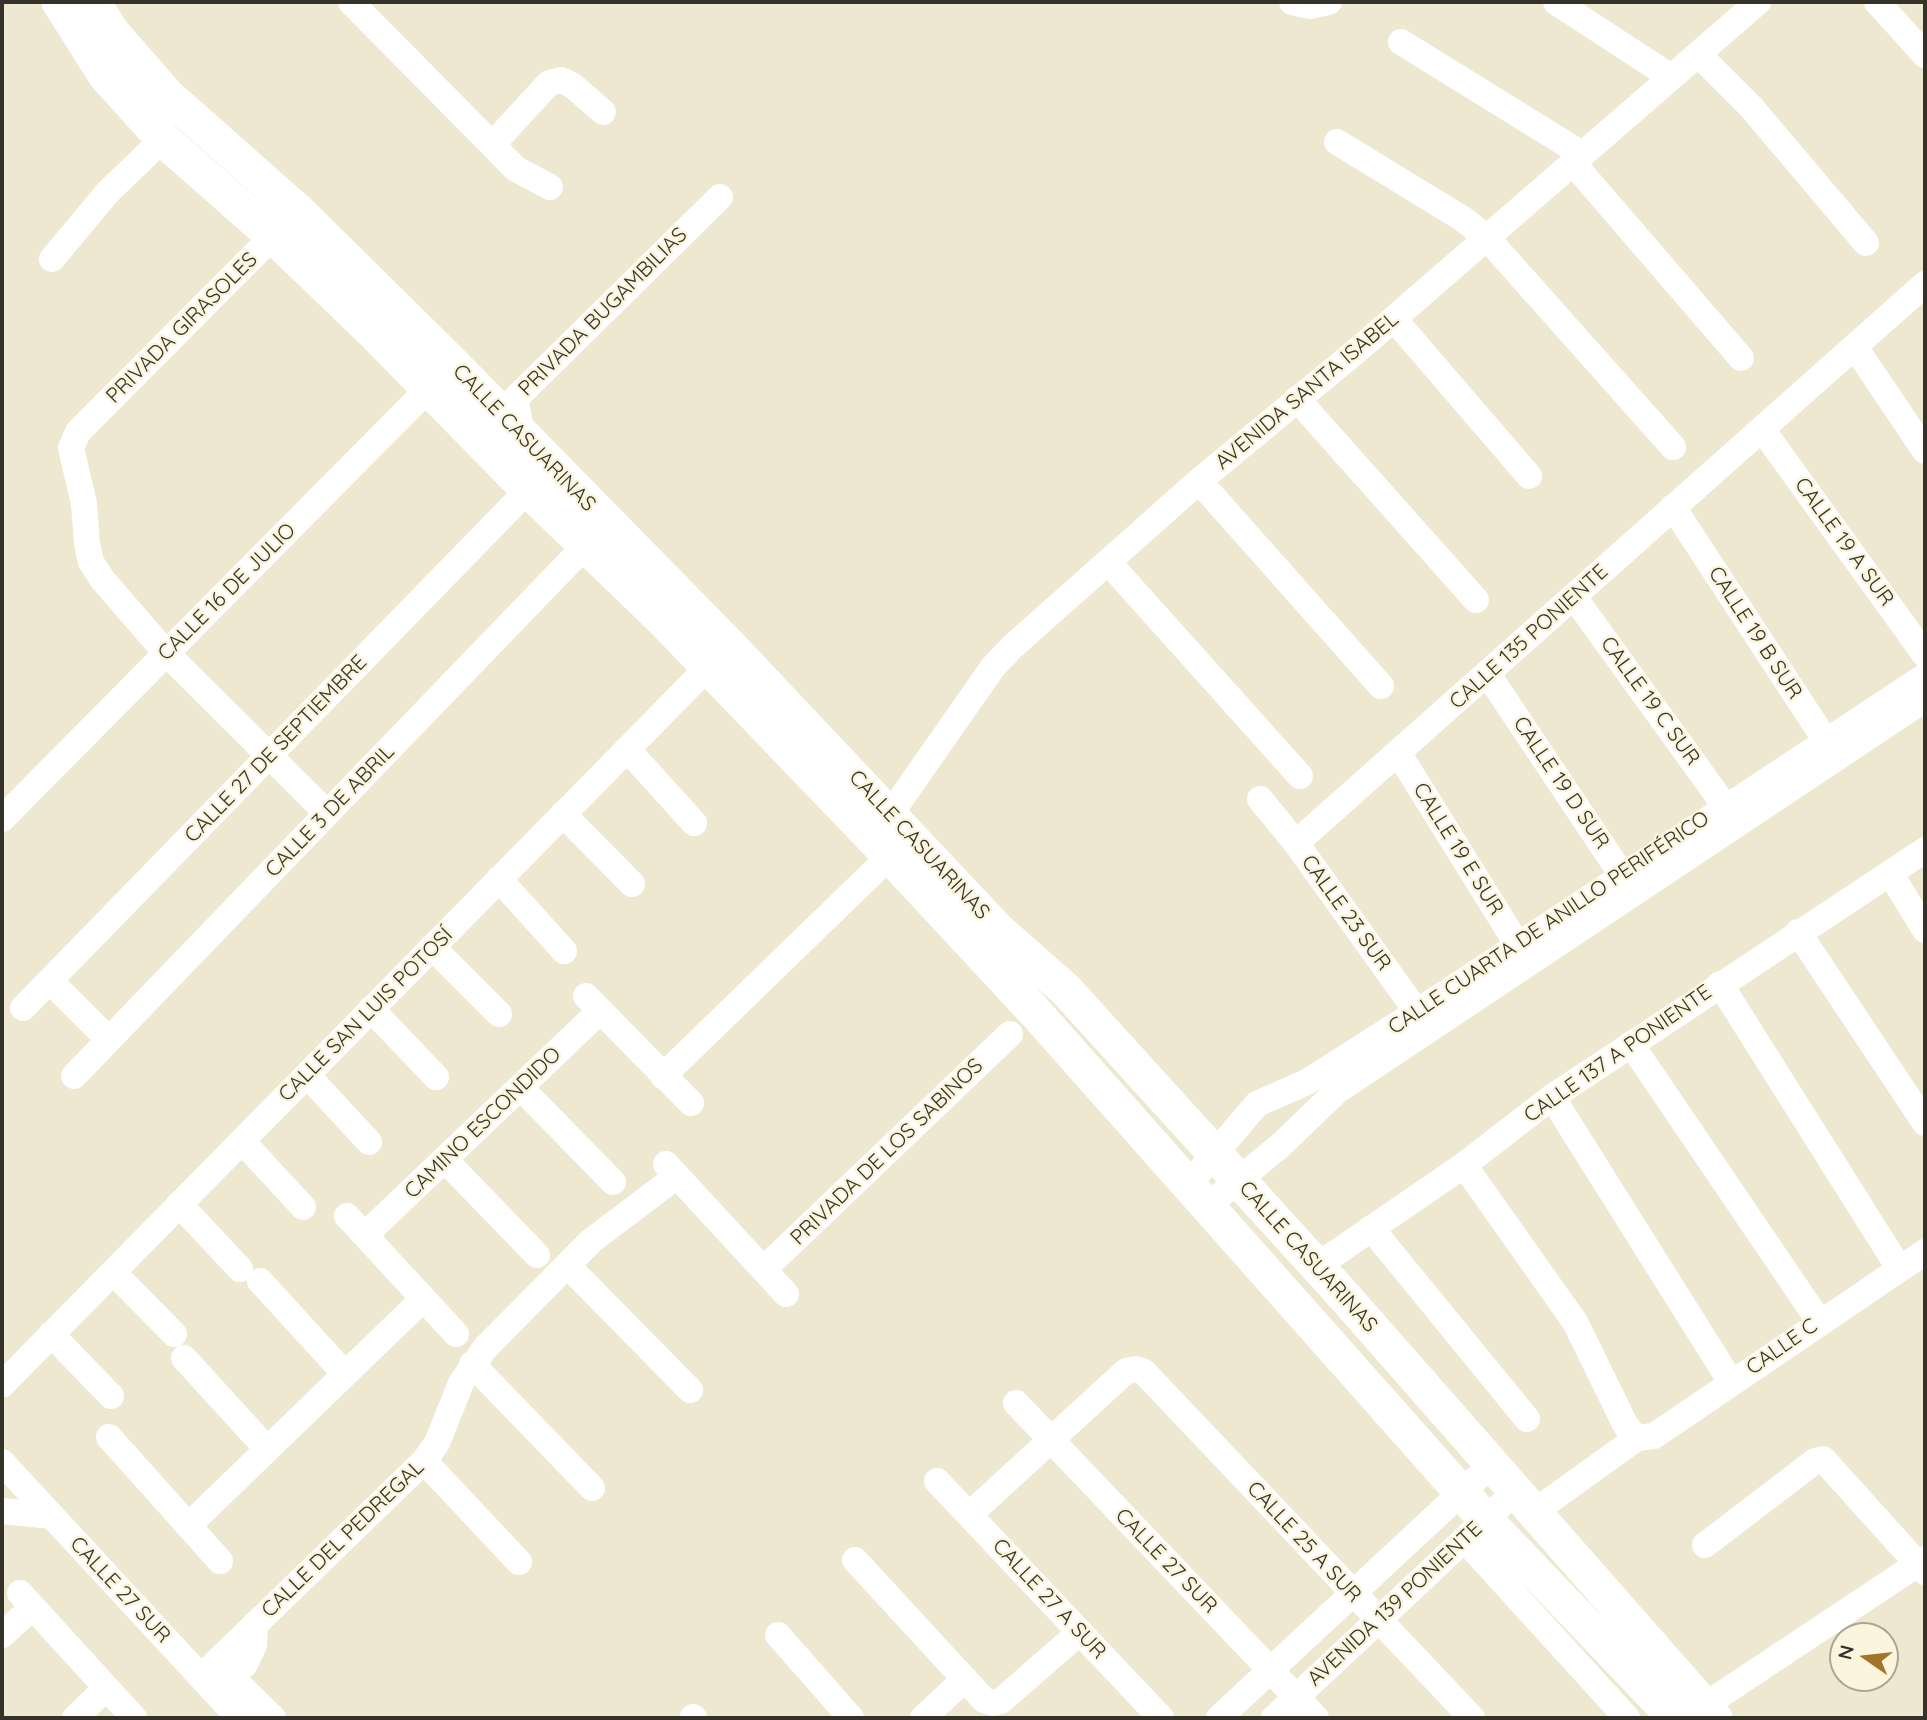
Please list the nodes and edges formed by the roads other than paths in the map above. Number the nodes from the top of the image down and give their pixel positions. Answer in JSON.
{"nodes":[{"id":1,"x":59,"y":2,"type":"edge"},
{"id":2,"x":93,"y":2,"type":"edge"},
{"id":3,"x":1292,"y":2,"type":"edge"},
{"id":4,"x":1556,"y":2,"type":"edge"},
{"id":5,"x":1583,"y":2,"type":"edge"},
{"id":6,"x":1758,"y":2,"type":"edge"},
{"id":7,"x":1877,"y":2,"type":"edge"},
{"id":8,"x":353,"y":3,"type":"edge"},
{"id":9,"x":1324,"y":4,"type":"edge"},
{"id":10,"x":1401,"y":42,"type":"dead end"},
{"id":11,"x":1925,"y":55,"type":"edge"},
{"id":12,"x":1684,"y":66,"type":"junction"},
{"id":13,"x":603,"y":112,"type":"dead end"},
{"id":14,"x":163,"y":139,"type":"junction"},
{"id":15,"x":1337,"y":142,"type":"dead end"},
{"id":16,"x":492,"y":145,"type":"junction"},
{"id":17,"x":1578,"y":159,"type":"junction"},
{"id":18,"x":550,"y":187,"type":"dead end"},
{"id":19,"x":720,"y":197,"type":"dead end"},
{"id":20,"x":298,"y":211,"type":"junction"},
{"id":21,"x":273,"y":236,"type":"junction"},
{"id":22,"x":1487,"y":238,"type":"junction"},
{"id":23,"x":1866,"y":243,"type":"dead end"},
{"id":24,"x":51,"y":259,"type":"dead end"},
{"id":25,"x":1925,"y":284,"type":"edge"},
{"id":26,"x":1394,"y":319,"type":"junction"},
{"id":27,"x":1855,"y":346,"type":"junction"},
{"id":28,"x":1741,"y":358,"type":"dead end"},
{"id":29,"x":441,"y":376,"type":"junction"},
{"id":30,"x":1297,"y":399,"type":"junction"},
{"id":31,"x":1762,"y":429,"type":"junction"},
{"id":32,"x":524,"y":439,"type":"junction"},
{"id":33,"x":1673,"y":447,"type":"dead end"},
{"id":34,"x":1925,"y":451,"type":"edge"},
{"id":35,"x":1529,"y":476,"type":"dead end"},
{"id":36,"x":1199,"y":481,"type":"junction"},
{"id":37,"x":528,"y":490,"type":"junction"},
{"id":38,"x":1674,"y":508,"type":"junction"},
{"id":39,"x":585,"y":546,"type":"junction"},
{"id":40,"x":1109,"y":563,"type":"junction"},
{"id":41,"x":1574,"y":597,"type":"junction"},
{"id":42,"x":1476,"y":600,"type":"dead end"},
{"id":43,"x":166,"y":653,"type":"junction"},
{"id":44,"x":1925,"y":655,"type":"edge"},
{"id":45,"x":718,"y":656,"type":"junction"},
{"id":46,"x":1488,"y":673,"type":"junction"},
{"id":47,"x":1925,"y":676,"type":"edge"},
{"id":48,"x":1381,"y":685,"type":"dead end"},
{"id":49,"x":1925,"y":698,"type":"edge"},
{"id":50,"x":627,"y":749,"type":"junction"},
{"id":51,"x":1831,"y":751,"type":"junction"},
{"id":52,"x":1399,"y":754,"type":"junction"},
{"id":53,"x":268,"y":757,"type":"junction"},
{"id":54,"x":1300,"y":776,"type":"dead end"},
{"id":55,"x":1260,"y":799,"type":"dead end"},
{"id":56,"x":1725,"y":806,"type":"junction"},
{"id":57,"x":889,"y":811,"type":"junction"},
{"id":58,"x":327,"y":813,"type":"junction"},
{"id":59,"x":563,"y":814,"type":"junction"},
{"id":60,"x":2,"y":819,"type":"edge"},
{"id":61,"x":694,"y":823,"type":"dead end"},
{"id":62,"x":1296,"y":844,"type":"junction"},
{"id":63,"x":1925,"y":850,"type":"edge"},
{"id":64,"x":890,"y":856,"type":"junction"},
{"id":65,"x":1890,"y":873,"type":"junction"},
{"id":66,"x":499,"y":879,"type":"junction"},
{"id":67,"x":1628,"y":883,"type":"junction"},
{"id":68,"x":632,"y":884,"type":"dead end"},
{"id":69,"x":1925,"y":930,"type":"edge"},
{"id":70,"x":1798,"y":932,"type":"junction"},
{"id":71,"x":1517,"y":944,"type":"junction"},
{"id":72,"x":432,"y":947,"type":"junction"},
{"id":73,"x":564,"y":951,"type":"dead end"},
{"id":74,"x":50,"y":981,"type":"junction"},
{"id":75,"x":1720,"y":984,"type":"junction"},
{"id":76,"x":23,"y":1008,"type":"dead end"},
{"id":77,"x":371,"y":1009,"type":"junction"},
{"id":78,"x":499,"y":1014,"type":"dead end"},
{"id":79,"x":1423,"y":1021,"type":"junction"},
{"id":80,"x":1010,"y":1034,"type":"dead end"},
{"id":81,"x":109,"y":1040,"type":"junction"},
{"id":82,"x":1631,"y":1044,"type":"junction"},
{"id":83,"x":307,"y":1075,"type":"junction"},
{"id":84,"x":74,"y":1076,"type":"dead end"},
{"id":85,"x":663,"y":1076,"type":"junction"},
{"id":86,"x":436,"y":1077,"type":"dead end"},
{"id":87,"x":521,"y":1088,"type":"junction"},
{"id":88,"x":1274,"y":1096,"type":"junction"},
{"id":89,"x":1552,"y":1097,"type":"junction"},
{"id":90,"x":691,"y":1104,"type":"dead end"},
{"id":91,"x":1925,"y":1123,"type":"edge"},
{"id":92,"x":1239,"y":1125,"type":"junction"},
{"id":93,"x":1293,"y":1134,"type":"junction"},
{"id":94,"x":242,"y":1141,"type":"junction"},
{"id":95,"x":369,"y":1142,"type":"dead end"},
{"id":96,"x":1271,"y":1152,"type":"junction"},
{"id":97,"x":445,"y":1160,"type":"junction"},
{"id":98,"x":1464,"y":1165,"type":"junction"},
{"id":99,"x":1227,"y":1168,"type":"junction"},
{"id":100,"x":613,"y":1182,"type":"dead end"},
{"id":101,"x":1197,"y":1196,"type":"junction"},
{"id":102,"x":179,"y":1204,"type":"junction"},
{"id":103,"x":303,"y":1207,"type":"dead end"},
{"id":104,"x":1371,"y":1228,"type":"junction"},
{"id":105,"x":1925,"y":1252,"type":"edge"},
{"id":106,"x":537,"y":1255,"type":"dead end"},
{"id":107,"x":567,"y":1265,"type":"junction"},
{"id":108,"x":1317,"y":1266,"type":"junction"},
{"id":109,"x":1899,"y":1268,"type":"junction"},
{"id":110,"x":764,"y":1269,"type":"junction"},
{"id":111,"x":113,"y":1272,"type":"junction"},
{"id":112,"x":786,"y":1294,"type":"dead end"},
{"id":113,"x":422,"y":1299,"type":"junction"},
{"id":114,"x":1819,"y":1321,"type":"junction"},
{"id":115,"x":51,"y":1334,"type":"junction"},
{"id":116,"x":174,"y":1334,"type":"dead end"},
{"id":117,"x":456,"y":1334,"type":"dead end"},
{"id":118,"x":184,"y":1358,"type":"dead end"},
{"id":119,"x":472,"y":1364,"type":"junction"},
{"id":120,"x":345,"y":1374,"type":"junction"},
{"id":121,"x":1731,"y":1382,"type":"junction"},
{"id":122,"x":2,"y":1385,"type":"edge"},
{"id":123,"x":690,"y":1390,"type":"dead end"},
{"id":124,"x":111,"y":1396,"type":"dead end"},
{"id":125,"x":1016,"y":1403,"type":"dead end"},
{"id":126,"x":1527,"y":1419,"type":"dead end"},
{"id":127,"x":108,"y":1437,"type":"dead end"},
{"id":128,"x":1637,"y":1438,"type":"junction"},
{"id":129,"x":1051,"y":1440,"type":"junction"},
{"id":130,"x":267,"y":1450,"type":"junction"},
{"id":131,"x":424,"y":1461,"type":"junction"},
{"id":132,"x":2,"y":1462,"type":"edge"},
{"id":133,"x":1492,"y":1464,"type":"junction"},
{"id":134,"x":937,"y":1481,"type":"dead end"},
{"id":135,"x":593,"y":1488,"type":"dead end"},
{"id":136,"x":1462,"y":1492,"type":"junction"},
{"id":137,"x":1525,"y":1501,"type":"junction"},
{"id":138,"x":2,"y":1511,"type":"edge"},
{"id":139,"x":969,"y":1515,"type":"junction"},
{"id":140,"x":52,"y":1516,"type":"junction"},
{"id":141,"x":188,"y":1525,"type":"junction"},
{"id":142,"x":1475,"y":1529,"type":"junction"},
{"id":143,"x":1705,"y":1545,"type":"dead end"},
{"id":144,"x":855,"y":1560,"type":"dead end"},
{"id":145,"x":220,"y":1561,"type":"dead end"},
{"id":146,"x":519,"y":1562,"type":"dead end"},
{"id":147,"x":1923,"y":1565,"type":"edge"},
{"id":148,"x":1353,"y":1594,"type":"junction"},
{"id":149,"x":1378,"y":1620,"type":"junction"},
{"id":150,"x":1080,"y":1632,"type":"junction"},
{"id":151,"x":2,"y":1635,"type":"edge"},
{"id":152,"x":778,"y":1635,"type":"dead end"},
{"id":153,"x":1270,"y":1670,"type":"junction"},
{"id":154,"x":215,"y":1676,"type":"junction"},
{"id":155,"x":965,"y":1679,"type":"junction"},
{"id":156,"x":106,"y":1688,"type":"junction"},
{"id":157,"x":1296,"y":1697,"type":"junction"},
{"id":158,"x":1698,"y":1714,"type":"edge"},
{"id":159,"x":75,"y":1718,"type":"edge"},
{"id":160,"x":134,"y":1718,"type":"edge"},
{"id":161,"x":239,"y":1718,"type":"edge"},
{"id":162,"x":274,"y":1718,"type":"edge"},
{"id":163,"x":851,"y":1718,"type":"edge"},
{"id":164,"x":923,"y":1718,"type":"edge"},
{"id":165,"x":1161,"y":1718,"type":"edge"},
{"id":166,"x":1219,"y":1718,"type":"edge"},
{"id":167,"x":1273,"y":1718,"type":"edge"},
{"id":168,"x":1316,"y":1718,"type":"edge"},
{"id":169,"x":1472,"y":1718,"type":"edge"},
{"id":170,"x":1628,"y":1718,"type":"edge"}],
"edges":[{"from":1,"to":14,"type":"main road","name":"CALLE CASUARINAS"},
{"from":2,"to":20,"type":"main road","name":"CALLE CASUARINAS"},
{"from":3,"to":9,"type":"street"},
{"from":4,"to":12,"type":"street"},
{"from":5,"to":12,"type":"street"},
{"from":6,"to":12,"type":"street","name":"AVENIDA SANTA ISABEL"},
{"from":7,"to":11,"type":"street"},
{"from":8,"to":16,"type":"street"},
{"from":10,"to":17,"type":"street"},
{"from":12,"to":17,"type":"street","name":"AVENIDA SANTA ISABEL"},
{"from":12,"to":23,"type":"street"},
{"from":13,"to":16,"type":"street"},
{"from":14,"to":21,"type":"main road","name":"CALLE CASUARINAS"},
{"from":14,"to":24,"type":"street"},
{"from":15,"to":22,"type":"street"},
{"from":16,"to":18,"type":"street"},
{"from":17,"to":22,"type":"street","name":"AVENIDA SANTA ISABEL"},
{"from":17,"to":28,"type":"street"},
{"from":19,"to":32,"type":"street","name":"PRIVADA BUGAMBILIAS"},
{"from":20,"to":21,"type":"street","name":"PRIVADA GIRASOLES"},
{"from":20,"to":29,"type":"main road","name":"CALLE CASUARINAS"},
{"from":21,"to":29,"type":"main road","name":"CALLE CASUARINAS"},
{"from":21,"to":43,"type":"street","name":"PRIVADA GIRASOLES"},
{"from":22,"to":26,"type":"street","name":"AVENIDA SANTA ISABEL"},
{"from":22,"to":33,"type":"street"},
{"from":25,"to":27,"type":"street","name":"CALLE 135 PONIENTE"},
{"from":26,"to":30,"type":"street","name":"AVENIDA SANTA ISABEL"},
{"from":26,"to":35,"type":"street"},
{"from":27,"to":31,"type":"street","name":"CALLE 135 PONIENTE"},
{"from":27,"to":34,"type":"street"},
{"from":29,"to":32,"type":"main road","name":"CALLE CASUARINAS"},
{"from":29,"to":37,"type":"main road","name":"CALLE CASUARINAS"},
{"from":29,"to":43,"type":"street","name":"CALLE 16 DE JULIO"},
{"from":30,"to":36,"type":"street","name":"AVENIDA SANTA ISABEL"},
{"from":30,"to":42,"type":"street"},
{"from":31,"to":38,"type":"street","name":"CALLE 135 PONIENTE"},
{"from":31,"to":44,"type":"street","name":"CALLE 19 A SUR"},
{"from":32,"to":45,"type":"main road","name":"CALLE CASUARINAS"},
{"from":36,"to":40,"type":"street","name":"AVENIDA SANTA ISABEL"},
{"from":36,"to":48,"type":"street"},
{"from":37,"to":39,"type":"main road","name":"CALLE CASUARINAS"},
{"from":37,"to":53,"type":"street","name":"CALLE 27 DE SEPTIEMBRE"},
{"from":38,"to":41,"type":"street","name":"CALLE 135 PONIENTE"},
{"from":38,"to":51,"type":"street","name":"CALLE 19 B SUR"},
{"from":39,"to":45,"type":"main road","name":"CALLE CASUARINAS"},
{"from":39,"to":58,"type":"street","name":"CALLE 3 DE ABRIL"},
{"from":40,"to":54,"type":"street"},
{"from":40,"to":57,"type":"street","name":"AVENIDA SANTA ISABEL"},
{"from":41,"to":46,"type":"street","name":"CALLE 135 PONIENTE"},
{"from":41,"to":56,"type":"street","name":"CALLE 19 C SUR"},
{"from":43,"to":53,"type":"street"},
{"from":43,"to":60,"type":"street","name":"CALLE 16 DE JULIO"},
{"from":45,"to":50,"type":"street","name":"CALLE SAN LUIS POTOSÍ"},
{"from":45,"to":57,"type":"main road","name":"CALLE CASUARINAS"},
{"from":45,"to":64,"type":"main road","name":"CALLE CASUARINAS"},
{"from":46,"to":52,"type":"street","name":"CALLE 135 PONIENTE"},
{"from":46,"to":67,"type":"street","name":"CALLE 19 D SUR"},
{"from":47,"to":51,"type":"street","name":"CALLE CUARTA DE ANILLO PERIFÉRICO"},
{"from":49,"to":51,"type":"street","name":"CALLE CUARTA DE ANILLO PERIFÉRICO"},
{"from":50,"to":59,"type":"street","name":"CALLE SAN LUIS POTOSÍ"},
{"from":50,"to":61,"type":"street"},
{"from":51,"to":56,"type":"street","name":"CALLE CUARTA DE ANILLO PERIFÉRICO"},
{"from":51,"to":67,"type":"street","name":"CALLE CUARTA DE ANILLO PERIFÉRICO"},
{"from":52,"to":62,"type":"street","name":"CALLE 135 PONIENTE"},
{"from":52,"to":71,"type":"street","name":"CALLE 19 E SUR"},
{"from":53,"to":58,"type":"street"},
{"from":53,"to":74,"type":"street","name":"CALLE 27 DE SEPTIEMBRE"},
{"from":55,"to":62,"type":"street","name":"CALLE 23 SUR"},
{"from":56,"to":67,"type":"street","name":"CALLE CUARTA DE ANILLO PERIFÉRICO"},
{"from":57,"to":99,"type":"main road","name":"CALLE CASUARINAS"},
{"from":58,"to":81,"type":"street","name":"CALLE 3 DE ABRIL"},
{"from":59,"to":66,"type":"street","name":"CALLE SAN LUIS POTOSÍ"},
{"from":59,"to":68,"type":"street"},
{"from":62,"to":79,"type":"street","name":"CALLE 23 SUR"},
{"from":63,"to":65,"type":"street","name":"CALLE 137 A PONIENTE"},
{"from":64,"to":85,"type":"street"},
{"from":64,"to":101,"type":"main road","name":"CALLE CASUARINAS"},
{"from":65,"to":69,"type":"street"},
{"from":65,"to":70,"type":"street","name":"CALLE 137 A PONIENTE"},
{"from":66,"to":72,"type":"street","name":"CALLE SAN LUIS POTOSÍ"},
{"from":66,"to":73,"type":"street"},
{"from":67,"to":71,"type":"street","name":"CALLE CUARTA DE ANILLO PERIFÉRICO"},
{"from":67,"to":79,"type":"street","name":"CALLE CUARTA DE ANILLO PERIFÉRICO"},
{"from":70,"to":75,"type":"street","name":"CALLE 137 A PONIENTE"},
{"from":70,"to":91,"type":"street"},
{"from":71,"to":79,"type":"street","name":"CALLE CUARTA DE ANILLO PERIFÉRICO"},
{"from":72,"to":77,"type":"street","name":"CALLE SAN LUIS POTOSÍ"},
{"from":72,"to":78,"type":"street"},
{"from":74,"to":76,"type":"street","name":"CALLE 27 DE SEPTIEMBRE"},
{"from":74,"to":81,"type":"street"},
{"from":75,"to":82,"type":"street","name":"CALLE 137 A PONIENTE"},
{"from":75,"to":109,"type":"street"},
{"from":77,"to":83,"type":"street","name":"CALLE SAN LUIS POTOSÍ"},
{"from":77,"to":86,"type":"street"},
{"from":79,"to":88,"type":"street","name":"CALLE CUARTA DE ANILLO PERIFÉRICO"},
{"from":79,"to":93,"type":"street","name":"CALLE CUARTA DE ANILLO PERIFÉRICO"},
{"from":80,"to":110,"type":"street","name":"PRIVADA DE LOS SABINOS"},
{"from":81,"to":84,"type":"street","name":"CALLE 3 DE ABRIL"},
{"from":82,"to":89,"type":"street","name":"CALLE 137 A PONIENTE"},
{"from":82,"to":114,"type":"street"},
{"from":83,"to":94,"type":"street","name":"CALLE SAN LUIS POTOSÍ"},
{"from":83,"to":95,"type":"street"},
{"from":85,"to":87,"type":"street","name":"CAMINO ESCONDIDO"},
{"from":85,"to":90,"type":"street"},
{"from":87,"to":97,"type":"street","name":"CAMINO ESCONDIDO"},
{"from":87,"to":100,"type":"street"},
{"from":88,"to":92,"type":"street","name":"CALLE CUARTA DE ANILLO PERIFÉRICO"},
{"from":88,"to":93,"type":"street"},
{"from":89,"to":98,"type":"street","name":"CALLE 137 A PONIENTE"},
{"from":89,"to":121,"type":"street"},
{"from":92,"to":96,"type":"street"},
{"from":92,"to":99,"type":"street","name":"CALLE CUARTA DE ANILLO PERIFÉRICO"},
{"from":93,"to":96,"type":"street","name":"CALLE CUARTA DE ANILLO PERIFÉRICO"},
{"from":94,"to":102,"type":"street","name":"CALLE SAN LUIS POTOSÍ"},
{"from":94,"to":103,"type":"street"},
{"from":96,"to":99,"type":"street","name":"CALLE CUARTA DE ANILLO PERIFÉRICO"},
{"from":97,"to":106,"type":"street"},
{"from":97,"to":113,"type":"street","name":"CAMINO ESCONDIDO"},
{"from":98,"to":104,"type":"street","name":"CALLE 137 A PONIENTE"},
{"from":98,"to":128,"type":"street"},
{"from":99,"to":101,"type":"street","name":"CALLE CUARTA DE ANILLO PERIFÉRICO"},
{"from":99,"to":108,"type":"main road","name":"CALLE CASUARINAS"},
{"from":101,"to":136,"type":"main road","name":"CALLE CASUARINAS"},
{"from":102,"to":111,"type":"street","name":"CALLE SAN LUIS POTOSÍ"},
{"from":102,"to":120,"type":"street"},
{"from":104,"to":108,"type":"street","name":"CALLE 137 A PONIENTE"},
{"from":104,"to":126,"type":"street"},
{"from":105,"to":109,"type":"street","name":"CALLE C"},
{"from":107,"to":110,"type":"street","name":"CALLE DEL PEDREGAL"},
{"from":107,"to":119,"type":"street","name":"CALLE DEL PEDREGAL"},
{"from":107,"to":123,"type":"street"},
{"from":108,"to":133,"type":"main road","name":"CALLE CASUARINAS"},
{"from":109,"to":114,"type":"street","name":"CALLE C"},
{"from":110,"to":112,"type":"street"},
{"from":111,"to":115,"type":"street","name":"CALLE SAN LUIS POTOSÍ"},
{"from":111,"to":116,"type":"street"},
{"from":113,"to":117,"type":"street"},
{"from":113,"to":120,"type":"street"},
{"from":114,"to":121,"type":"street","name":"CALLE C"},
{"from":115,"to":122,"type":"street","name":"CALLE SAN LUIS POTOSÍ"},
{"from":115,"to":124,"type":"street"},
{"from":118,"to":130,"type":"street"},
{"from":119,"to":131,"type":"street","name":"CALLE DEL PEDREGAL"},
{"from":119,"to":135,"type":"street"},
{"from":120,"to":130,"type":"street"},
{"from":121,"to":128,"type":"street","name":"CALLE C"},
{"from":125,"to":129,"type":"street","name":"CALLE 27 SUR"},
{"from":127,"to":141,"type":"street"},
{"from":128,"to":137,"type":"street","name":"CALLE C"},
{"from":129,"to":139,"type":"street"},
{"from":129,"to":148,"type":"street","name":"CALLE 25 A SUR"},
{"from":129,"to":153,"type":"street","name":"CALLE 27 SUR"},
{"from":130,"to":141,"type":"street"},
{"from":131,"to":146,"type":"street"},
{"from":131,"to":154,"type":"street","name":"CALLE DEL PEDREGAL"},
{"from":132,"to":140,"type":"street","name":"CALLE 27 SUR"},
{"from":133,"to":136,"type":"street","name":"AVENIDA 139 PONIENTE"},
{"from":133,"to":137,"type":"main road","name":"CALLE CASUARINAS"},
{"from":134,"to":139,"type":"street","name":"CALLE 27 A SUR"},
{"from":136,"to":142,"type":"main road","name":"CALLE CASUARINAS"},
{"from":136,"to":148,"type":"street","name":"AVENIDA 139 PONIENTE"},
{"from":137,"to":142,"type":"street","name":"AVENIDA 139 PONIENTE"},
{"from":137,"to":158,"type":"main road","name":"CALLE CASUARINAS"},
{"from":138,"to":140,"type":"street"},
{"from":139,"to":150,"type":"street","name":"CALLE 27 A SUR"},
{"from":140,"to":154,"type":"street","name":"CALLE 27 SUR"},
{"from":141,"to":145,"type":"street"},
{"from":142,"to":149,"type":"street","name":"AVENIDA 139 PONIENTE"},
{"from":142,"to":158,"type":"main road","name":"CALLE CASUARINAS"},
{"from":142,"to":170,"type":"street"},
{"from":143,"to":147,"type":"street"},
{"from":144,"to":155,"type":"street"},
{"from":147,"to":158,"type":"street"},
{"from":148,"to":149,"type":"street","name":"CALLE 25 A SUR"},
{"from":148,"to":153,"type":"street","name":"AVENIDA 139 PONIENTE"},
{"from":149,"to":157,"type":"street","name":"AVENIDA 139 PONIENTE"},
{"from":149,"to":169,"type":"street","name":"CALLE 25 A SUR"},
{"from":150,"to":155,"type":"street"},
{"from":150,"to":165,"type":"street","name":"CALLE 27 A SUR"},
{"from":151,"to":156,"type":"street"},
{"from":152,"to":163,"type":"street"},
{"from":153,"to":157,"type":"street","name":"CALLE 27 SUR"},
{"from":153,"to":166,"type":"street","name":"AVENIDA 139 PONIENTE"},
{"from":154,"to":161,"type":"street","name":"CALLE 27 SUR"},
{"from":154,"to":162,"type":"street"},
{"from":155,"to":164,"type":"street"},
{"from":156,"to":159,"type":"street"},
{"from":156,"to":160,"type":"street"},
{"from":157,"to":167,"type":"street","name":"AVENIDA 139 PONIENTE"},
{"from":157,"to":168,"type":"street","name":"CALLE 27 SUR"}]}
